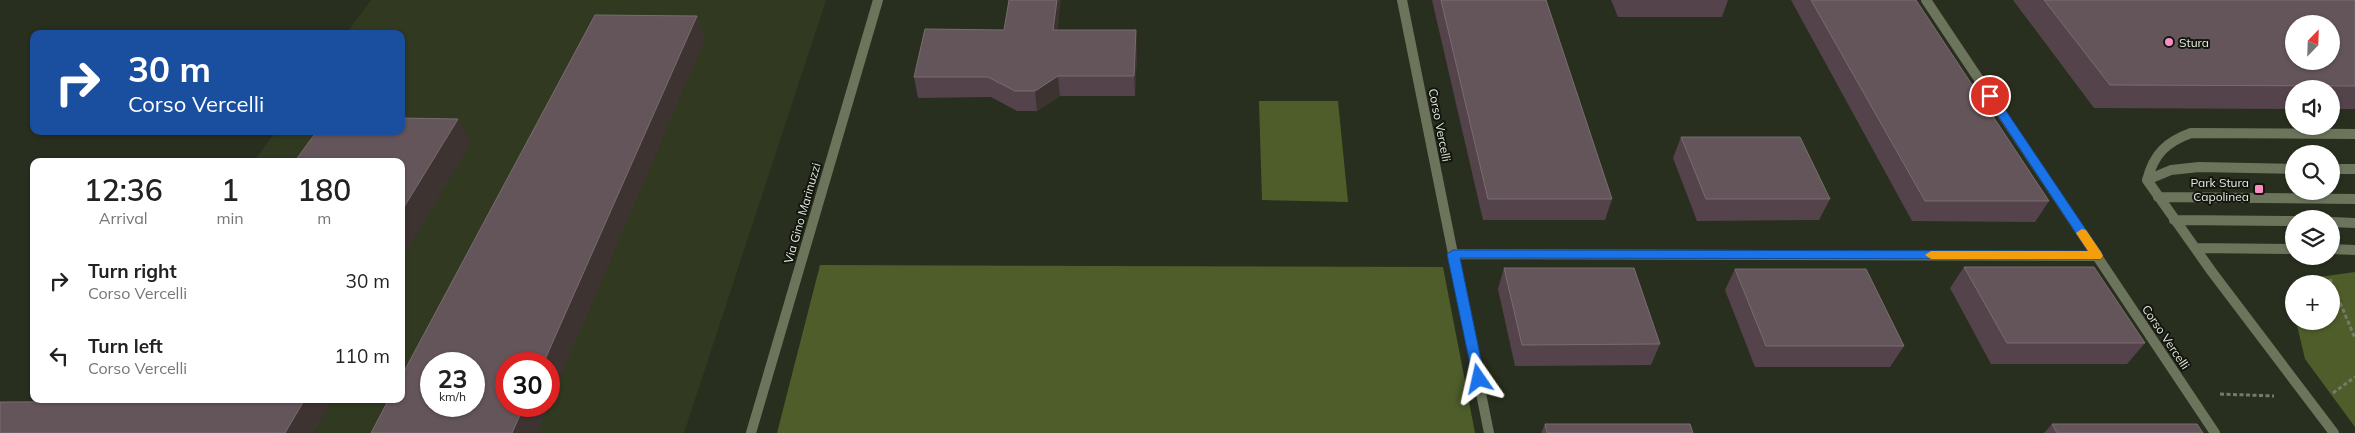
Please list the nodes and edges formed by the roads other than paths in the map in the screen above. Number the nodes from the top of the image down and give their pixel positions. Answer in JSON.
{"nodes":[{"id":1,"x":878,"y":0,"type":"edge"},
{"id":2,"x":1402,"y":0,"type":"edge"},
{"id":3,"x":1926,"y":0,"type":"edge"},
{"id":4,"x":2355,"y":134,"type":"edge"},
{"id":5,"x":2285,"y":168,"type":"edge"},
{"id":6,"x":2340,"y":169,"type":"edge"},
{"id":7,"x":2355,"y":170,"type":"edge"},
{"id":8,"x":2147,"y":180,"type":"junction"},
{"id":9,"x":2158,"y":197,"type":"junction"},
{"id":10,"x":2355,"y":199,"type":"edge"},
{"id":11,"x":2174,"y":220,"type":"junction"},
{"id":12,"x":2285,"y":222,"type":"edge"},
{"id":13,"x":2340,"y":222,"type":"edge"},
{"id":14,"x":2355,"y":223,"type":"edge"},
{"id":15,"x":2194,"y":248,"type":"junction"},
{"id":16,"x":2285,"y":249,"type":"edge"},
{"id":17,"x":2340,"y":249,"type":"edge"},
{"id":18,"x":2355,"y":250,"type":"edge"},
{"id":19,"x":1453,"y":254,"type":"junction"},
{"id":20,"x":2097,"y":256,"type":"junction"},
{"id":21,"x":750,"y":433,"type":"edge"},
{"id":22,"x":1490,"y":433,"type":"edge"},
{"id":23,"x":2215,"y":433,"type":"edge"},
{"id":24,"x":2334,"y":433,"type":"edge"}],
"edges":[{"from":1,"to":21,"type":"street","name":"Via Gino Marinuzzi"},
{"from":2,"to":19,"type":"street","name":"Corso Vercelli"},
{"from":3,"to":20,"type":"street","name":"Corso Vercelli"},
{"from":4,"to":8,"type":"street"},
{"from":5,"to":8,"type":"street"},
{"from":6,"to":7,"type":"street"},
{"from":8,"to":9,"type":"street"},
{"from":9,"to":10,"type":"street"},
{"from":9,"to":11,"type":"street"},
{"from":11,"to":12,"type":"street"},
{"from":11,"to":15,"type":"street"},
{"from":13,"to":14,"type":"street"},
{"from":15,"to":16,"type":"street"},
{"from":15,"to":24,"type":"street"},
{"from":17,"to":18,"type":"street"},
{"from":19,"to":20,"type":"street"},
{"from":19,"to":22,"type":"street","name":"Corso Vercelli"},
{"from":20,"to":23,"type":"street","name":"Corso Vercelli"}]}
